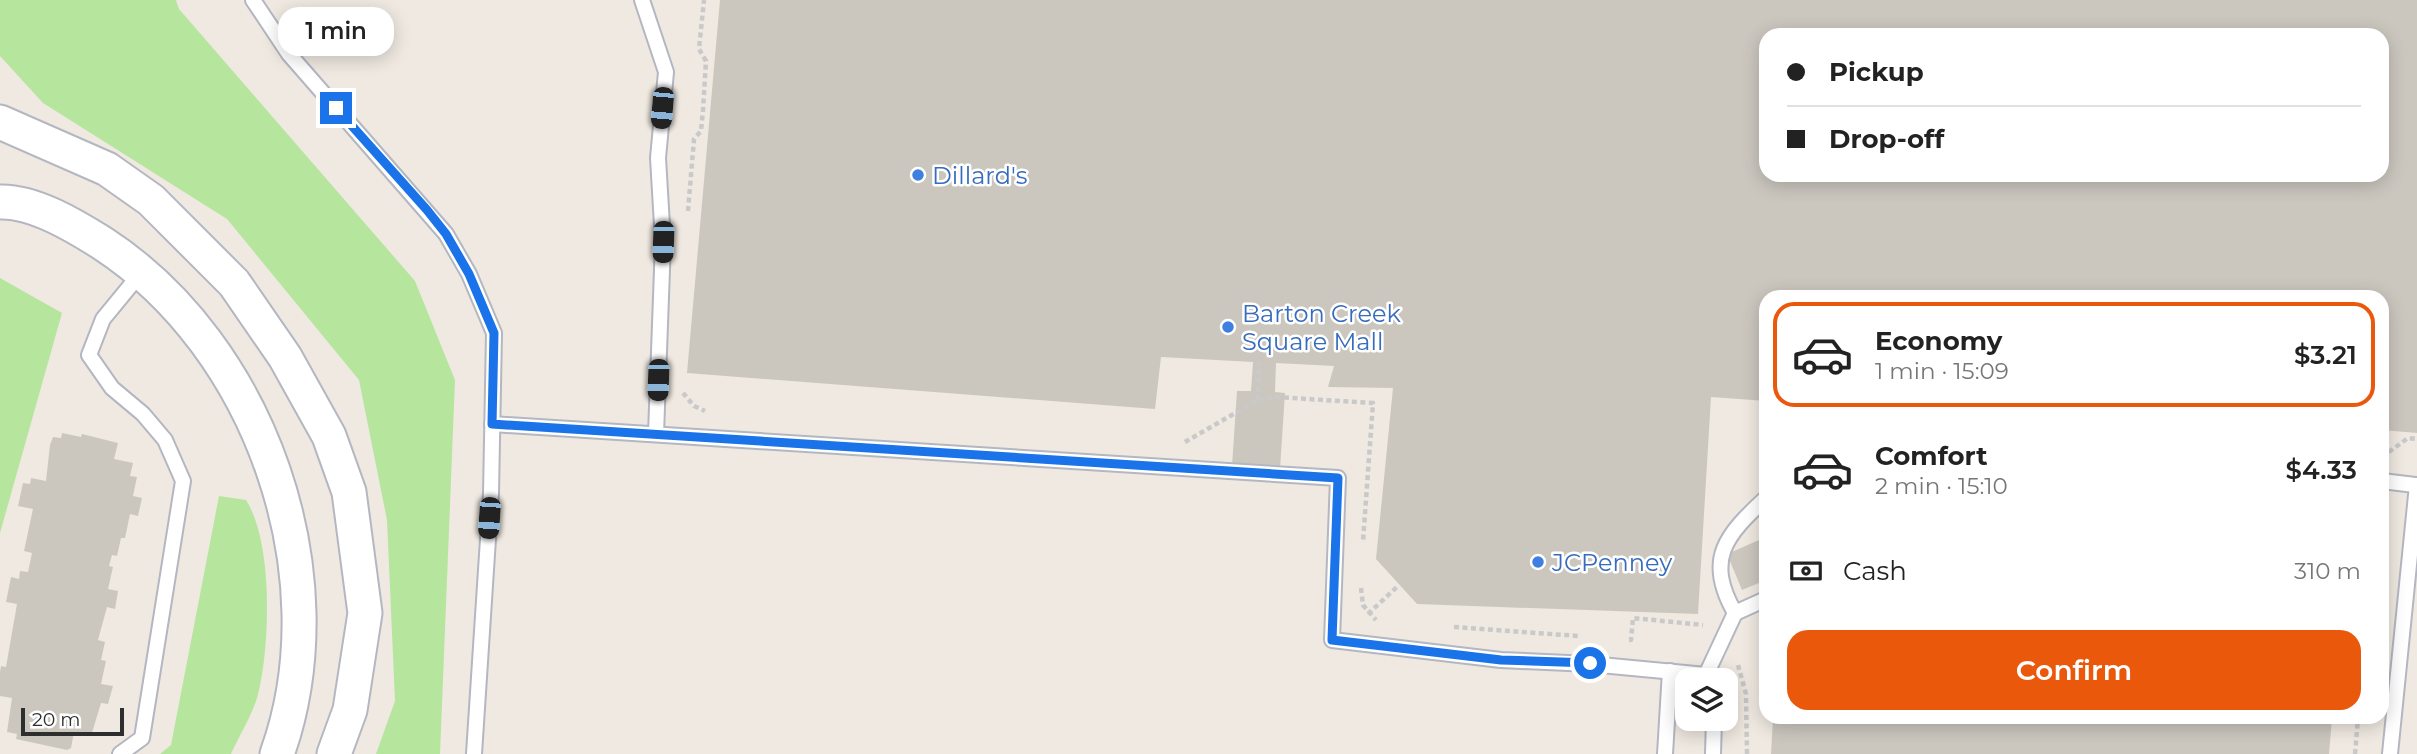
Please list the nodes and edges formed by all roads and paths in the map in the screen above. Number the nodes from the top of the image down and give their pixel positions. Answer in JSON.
{"nodes":[{"id":1,"x":253,"y":0,"type":"edge"},
{"id":2,"x":642,"y":0,"type":"edge"},
{"id":3,"x":704,"y":0,"type":"edge"},
{"id":4,"x":0,"y":122,"type":"edge"},
{"id":5,"x":0,"y":202,"type":"edge"},
{"id":6,"x":687,"y":219,"type":"dead end"},
{"id":7,"x":141,"y":273,"type":"junction"},
{"id":8,"x":1259,"y":362,"type":"dead end"},
{"id":9,"x":680,"y":387,"type":"dead end"},
{"id":10,"x":1258,"y":400,"type":"junction"},
{"id":11,"x":718,"y":412,"type":"dead end"},
{"id":12,"x":492,"y":424,"type":"junction"},
{"id":13,"x":656,"y":434,"type":"junction"},
{"id":14,"x":2417,"y":439,"type":"edge"},
{"id":15,"x":1179,"y":444,"type":"dead end"},
{"id":16,"x":2389,"y":453,"type":"edge"},
{"id":17,"x":2389,"y":482,"type":"edge"},
{"id":18,"x":2416,"y":485,"type":"edge"},
{"id":19,"x":1759,"y":504,"type":"edge"},
{"id":20,"x":1362,"y":555,"type":"dead end"},
{"id":21,"x":1361,"y":585,"type":"dead end"},
{"id":22,"x":1399,"y":585,"type":"dead end"},
{"id":23,"x":1759,"y":602,"type":"edge"},
{"id":24,"x":1735,"y":613,"type":"junction"},
{"id":25,"x":1368,"y":614,"type":"junction"},
{"id":26,"x":1386,"y":622,"type":"dead end"},
{"id":27,"x":1442,"y":626,"type":"dead end"},
{"id":28,"x":1702,"y":636,"type":"dead end"},
{"id":29,"x":1591,"y":637,"type":"dead end"},
{"id":30,"x":1618,"y":639,"type":"dead end"},
{"id":31,"x":1736,"y":656,"type":"dead end"},
{"id":32,"x":1712,"y":668,"type":"edge"},
{"id":33,"x":1670,"y":671,"type":"junction"},
{"id":34,"x":1675,"y":672,"type":"edge"},
{"id":35,"x":2358,"y":724,"type":"edge"},
{"id":36,"x":1714,"y":731,"type":"edge"},
{"id":37,"x":120,"y":754,"type":"edge"},
{"id":38,"x":277,"y":754,"type":"edge"},
{"id":39,"x":334,"y":754,"type":"edge"},
{"id":40,"x":474,"y":754,"type":"edge"},
{"id":41,"x":1665,"y":754,"type":"edge"},
{"id":42,"x":1713,"y":754,"type":"edge"},
{"id":43,"x":1747,"y":754,"type":"edge"},
{"id":44,"x":2355,"y":754,"type":"edge"},
{"id":45,"x":2390,"y":754,"type":"edge"}],
"edges":[{"from":1,"to":12,"type":"lane"},
{"from":2,"to":13,"type":"lane"},
{"from":3,"to":6,"type":"path"},
{"from":4,"to":39,"type":"street"},
{"from":5,"to":7,"type":"street"},
{"from":7,"to":37,"type":"lane"},
{"from":7,"to":38,"type":"street"},
{"from":8,"to":10,"type":"path"},
{"from":9,"to":11,"type":"path"},
{"from":10,"to":15,"type":"path"},
{"from":10,"to":20,"type":"path"},
{"from":12,"to":13,"type":"lane"},
{"from":12,"to":40,"type":"lane"},
{"from":13,"to":33,"type":"lane"},
{"from":14,"to":16,"type":"path"},
{"from":17,"to":18,"type":"lane"},
{"from":18,"to":45,"type":"lane"},
{"from":19,"to":24,"type":"lane"},
{"from":21,"to":25,"type":"path"},
{"from":22,"to":25,"type":"path"},
{"from":23,"to":24,"type":"lane"},
{"from":24,"to":32,"type":"lane"},
{"from":25,"to":26,"type":"path"},
{"from":27,"to":29,"type":"path"},
{"from":28,"to":30,"type":"path"},
{"from":31,"to":43,"type":"path"},
{"from":33,"to":34,"type":"lane"},
{"from":33,"to":41,"type":"lane"},
{"from":35,"to":44,"type":"path"},
{"from":36,"to":42,"type":"lane"}]}
